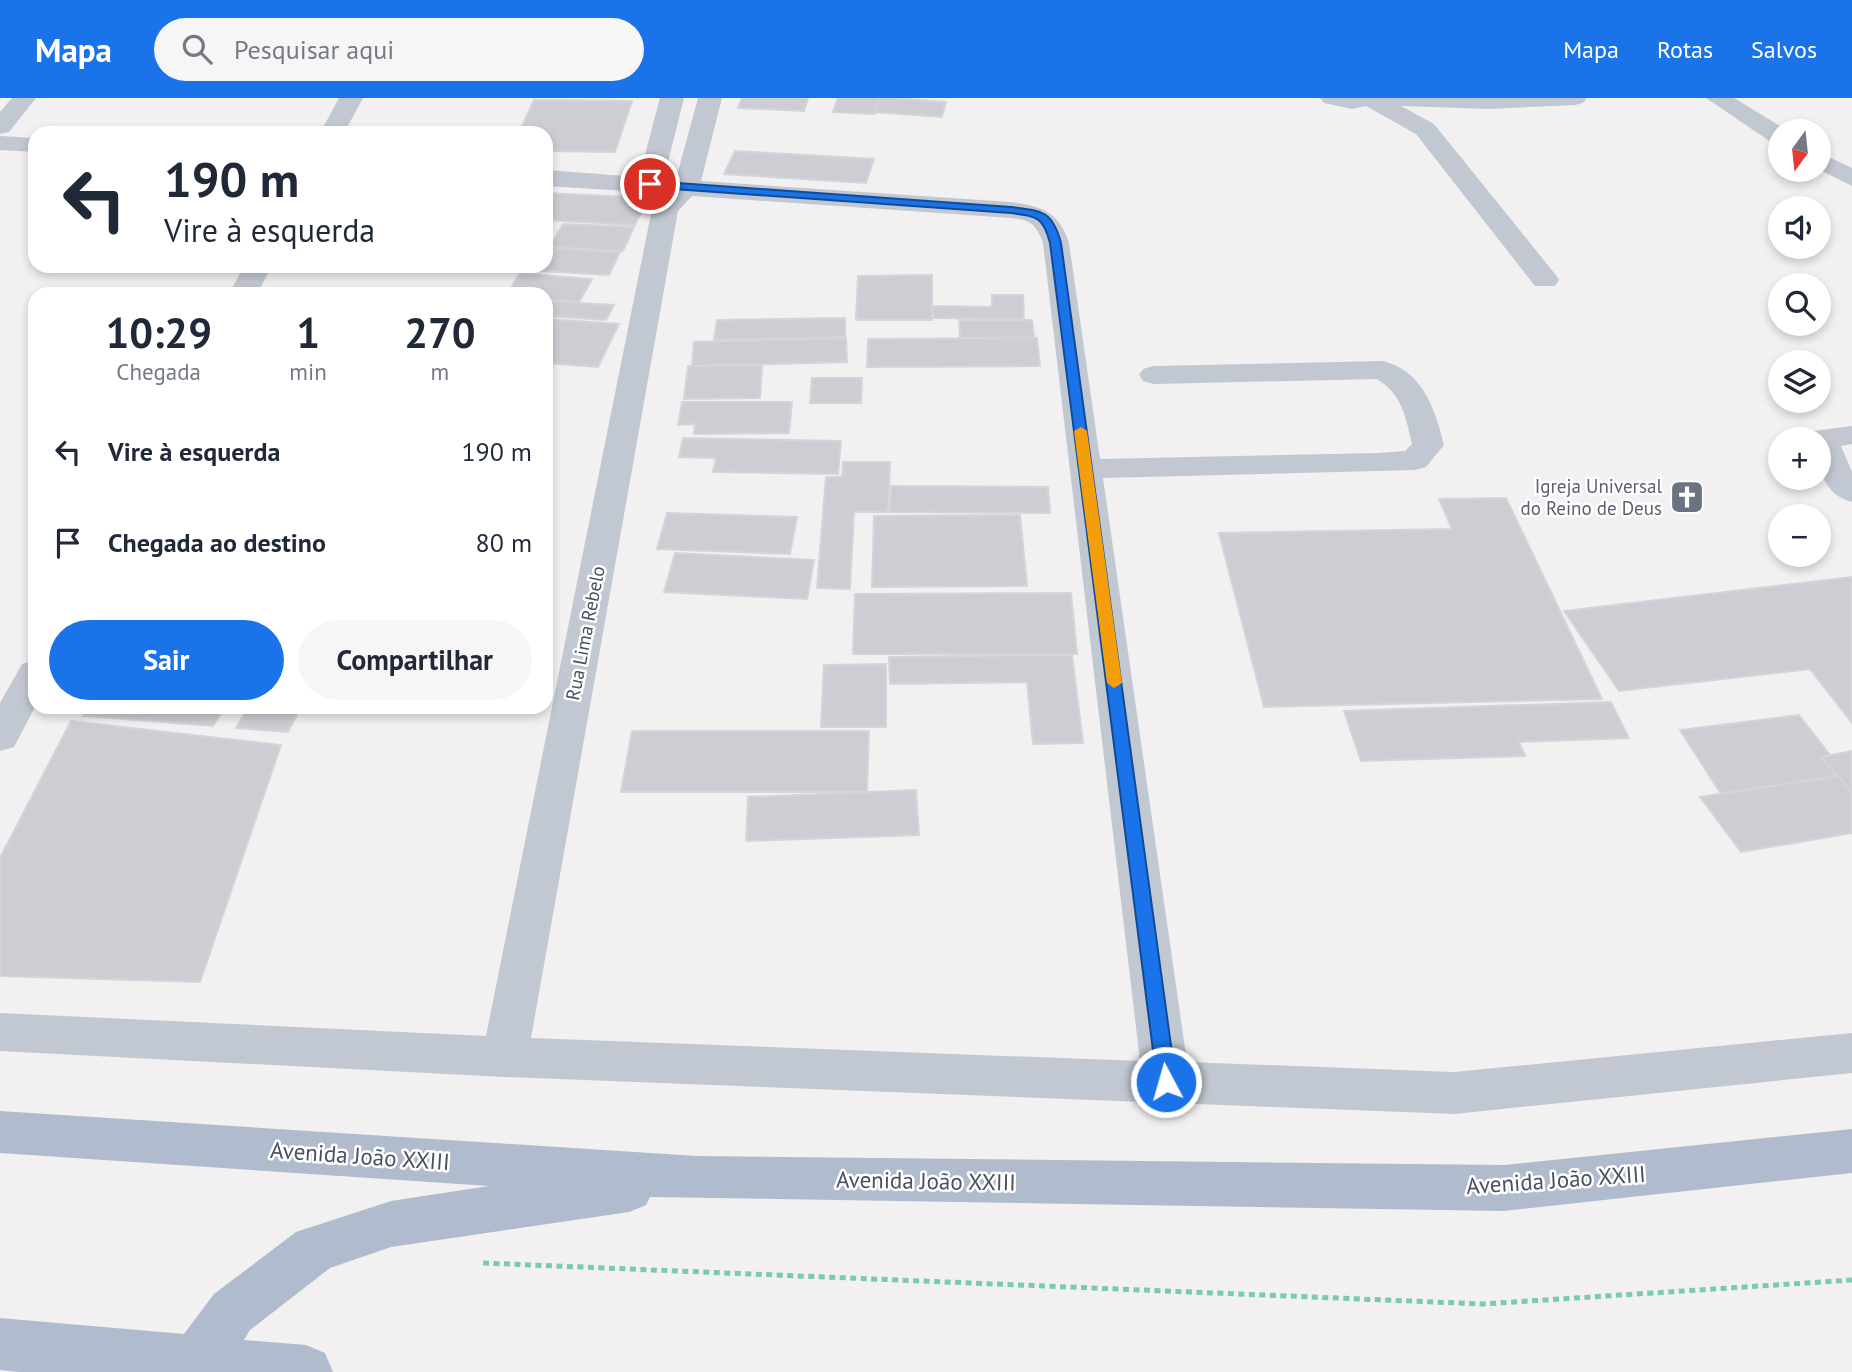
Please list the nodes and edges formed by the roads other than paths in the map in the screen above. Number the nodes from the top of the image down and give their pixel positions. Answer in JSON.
{"nodes":[{"id":1,"x":24,"y":98,"type":"edge"},
{"id":2,"x":351,"y":98,"type":"edge"},
{"id":3,"x":672,"y":98,"type":"edge"},
{"id":4,"x":710,"y":98,"type":"edge"},
{"id":5,"x":1332,"y":98,"type":"edge"},
{"id":6,"x":1369,"y":98,"type":"edge"},
{"id":7,"x":1575,"y":98,"type":"edge"},
{"id":8,"x":1718,"y":98,"type":"edge"},
{"id":9,"x":336,"y":126,"type":"edge"},
{"id":10,"x":0,"y":127,"type":"edge"},
{"id":11,"x":1768,"y":129,"type":"edge"},
{"id":12,"x":0,"y":143,"type":"edge"},
{"id":13,"x":28,"y":145,"type":"edge"},
{"id":14,"x":1831,"y":166,"type":"edge"},
{"id":15,"x":1852,"y":178,"type":"edge"},
{"id":16,"x":553,"y":179,"type":"edge"},
{"id":17,"x":667,"y":193,"type":"junction"},
{"id":18,"x":1545,"y":280,"type":"dead end"},
{"id":19,"x":1154,"y":375,"type":"dead end"},
{"id":20,"x":1852,"y":435,"type":"edge"},
{"id":21,"x":1086,"y":469,"type":"junction"},
{"id":22,"x":1852,"y":492,"type":"edge"},
{"id":23,"x":28,"y":686,"type":"edge"},
{"id":24,"x":0,"y":737,"type":"edge"},
{"id":25,"x":0,"y":1032,"type":"edge"},
{"id":26,"x":1852,"y":1053,"type":"edge"},
{"id":27,"x":505,"y":1057,"type":"junction"},
{"id":28,"x":1166,"y":1082,"type":"junction"},
{"id":29,"x":0,"y":1132,"type":"edge"},
{"id":30,"x":1852,"y":1151,"type":"edge"},
{"id":31,"x":697,"y":1178,"type":"junction"},
{"id":32,"x":13,"y":1351,"type":"edge"},
{"id":33,"x":190,"y":1367,"type":"edge"},
{"id":34,"x":306,"y":1372,"type":"edge"}],
"edges":[{"from":1,"to":10,"type":"street"},
{"from":2,"to":9,"type":"street"},
{"from":3,"to":17,"type":"street","name":"Rua Lima Rebelo"},
{"from":4,"to":17,"type":"street","name":"Rua Lima Rebelo"},
{"from":5,"to":6,"type":"street"},
{"from":6,"to":7,"type":"street"},
{"from":6,"to":18,"type":"street"},
{"from":8,"to":11,"type":"street"},
{"from":12,"to":13,"type":"street"},
{"from":14,"to":15,"type":"street"},
{"from":16,"to":17,"type":"street"},
{"from":17,"to":21,"type":"street"},
{"from":17,"to":27,"type":"street","name":"Rua Lima Rebelo"},
{"from":19,"to":21,"type":"street"},
{"from":20,"to":22,"type":"street"},
{"from":21,"to":28,"type":"street"},
{"from":23,"to":24,"type":"street"},
{"from":25,"to":27,"type":"street"},
{"from":26,"to":28,"type":"street"},
{"from":27,"to":28,"type":"street"},
{"from":29,"to":31,"type":"main road","name":"Avenida João XXIII"},
{"from":30,"to":31,"type":"main road","name":"Avenida João XXIII"},
{"from":31,"to":33,"type":"main road"},
{"from":32,"to":33,"type":"main road"},
{"from":33,"to":34,"type":"main road"}]}
